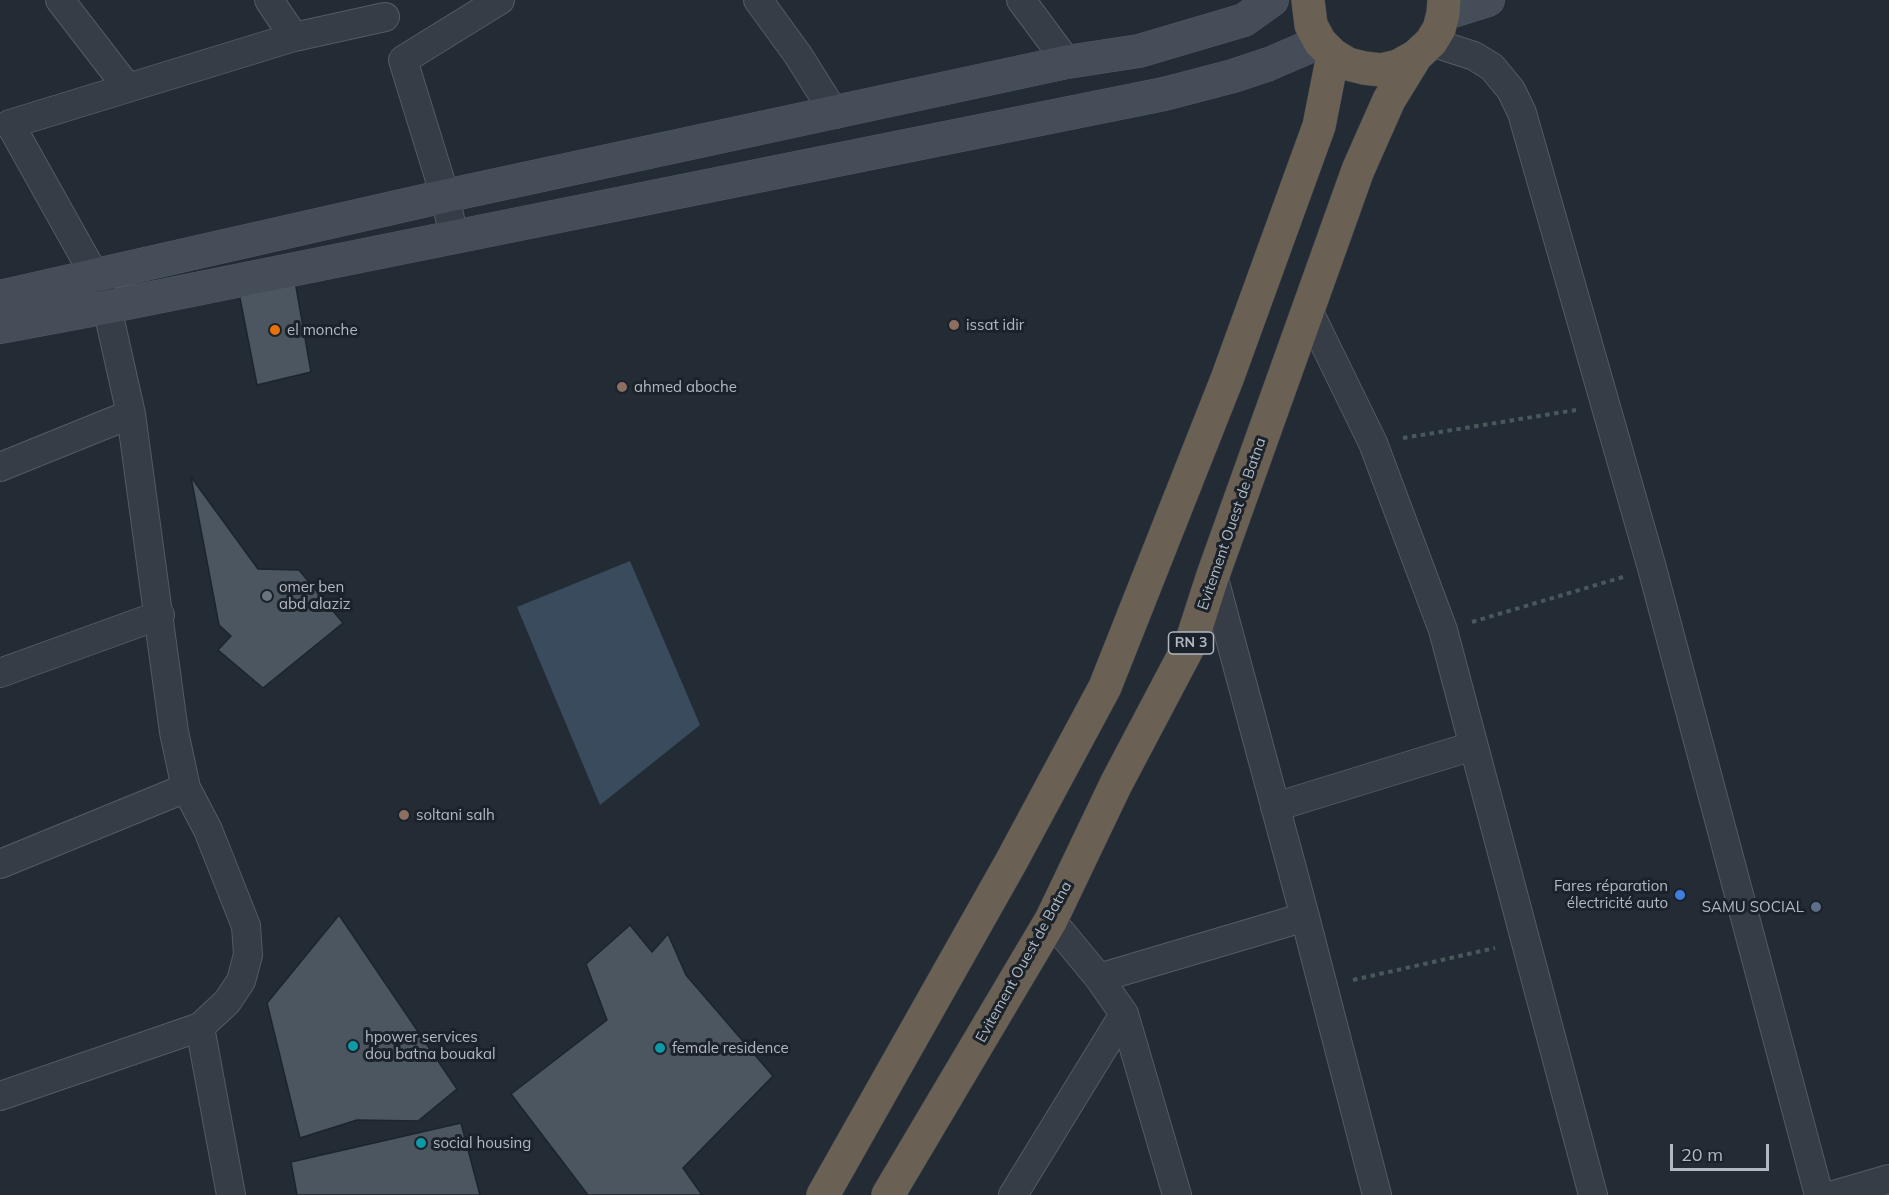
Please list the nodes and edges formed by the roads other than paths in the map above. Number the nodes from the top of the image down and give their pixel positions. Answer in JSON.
{"nodes":[{"id":1,"x":60,"y":0,"type":"edge"},
{"id":2,"x":269,"y":0,"type":"edge"},
{"id":3,"x":500,"y":0,"type":"edge"},
{"id":4,"x":758,"y":0,"type":"edge"},
{"id":5,"x":1021,"y":0,"type":"edge"},
{"id":6,"x":1272,"y":0,"type":"edge"},
{"id":7,"x":1308,"y":0,"type":"edge"},
{"id":8,"x":1488,"y":0,"type":"edge"},
{"id":9,"x":381,"y":9,"type":"edge"},
{"id":10,"x":1434,"y":28,"type":"edge"},
{"id":11,"x":294,"y":37,"type":"junction"},
{"id":12,"x":1327,"y":48,"type":"junction"},
{"id":13,"x":403,"y":60,"type":"junction"},
{"id":14,"x":1067,"y":62,"type":"junction"},
{"id":15,"x":126,"y":87,"type":"junction"},
{"id":16,"x":835,"y":114,"type":"junction"},
{"id":17,"x":5,"y":119,"type":"edge"},
{"id":18,"x":445,"y":196,"type":"junction"},
{"id":19,"x":454,"y":237,"type":"junction"},
{"id":20,"x":95,"y":276,"type":"junction"},
{"id":21,"x":0,"y":297,"type":"edge"},
{"id":22,"x":107,"y":307,"type":"junction"},
{"id":23,"x":1308,"y":310,"type":"junction"},
{"id":24,"x":0,"y":327,"type":"edge"},
{"id":25,"x":131,"y":414,"type":"junction"},
{"id":26,"x":0,"y":467,"type":"edge"},
{"id":27,"x":1212,"y":575,"type":"junction"},
{"id":28,"x":160,"y":615,"type":"junction"},
{"id":29,"x":0,"y":674,"type":"edge"},
{"id":30,"x":1473,"y":746,"type":"junction"},
{"id":31,"x":186,"y":788,"type":"junction"},
{"id":32,"x":1275,"y":807,"type":"junction"},
{"id":33,"x":0,"y":864,"type":"edge"},
{"id":34,"x":1305,"y":917,"type":"junction"},
{"id":35,"x":1051,"y":920,"type":"junction"},
{"id":36,"x":1099,"y":978,"type":"junction"},
{"id":37,"x":1124,"y":1014,"type":"junction"},
{"id":38,"x":200,"y":1027,"type":"junction"},
{"id":39,"x":0,"y":1096,"type":"edge"},
{"id":40,"x":1889,"y":1179,"type":"edge"},
{"id":41,"x":231,"y":1195,"type":"edge"},
{"id":42,"x":823,"y":1195,"type":"edge"},
{"id":43,"x":888,"y":1195,"type":"edge"},
{"id":44,"x":1013,"y":1195,"type":"edge"},
{"id":45,"x":1177,"y":1195,"type":"edge"},
{"id":46,"x":1377,"y":1195,"type":"edge"},
{"id":47,"x":1593,"y":1195,"type":"edge"},
{"id":48,"x":1820,"y":1195,"type":"edge"},
{"id":49,"x":1834,"y":1195,"type":"edge"}],
"edges":[{"from":1,"to":15,"type":"street"},
{"from":2,"to":11,"type":"street"},
{"from":3,"to":13,"type":"street"},
{"from":4,"to":16,"type":"street"},
{"from":5,"to":14,"type":"street"},
{"from":6,"to":14,"type":"main road"},
{"from":7,"to":12,"type":"highway"},
{"from":8,"to":10,"type":"main road"},
{"from":9,"to":11,"type":"street"},
{"from":9,"to":13,"type":"street"},
{"from":10,"to":12,"type":"highway"},
{"from":10,"to":23,"type":"highway","name":"Evitement Ouest de Batna","number":"RN 3"},
{"from":10,"to":48,"type":"street"},
{"from":11,"to":15,"type":"street"},
{"from":12,"to":19,"type":"main road"},
{"from":12,"to":42,"type":"highway"},
{"from":13,"to":18,"type":"street"},
{"from":14,"to":16,"type":"main road"},
{"from":15,"to":17,"type":"street"},
{"from":16,"to":18,"type":"main road"},
{"from":17,"to":20,"type":"street"},
{"from":18,"to":19,"type":"street"},
{"from":18,"to":20,"type":"main road"},
{"from":19,"to":22,"type":"main road"},
{"from":20,"to":21,"type":"main road"},
{"from":20,"to":22,"type":"street"},
{"from":22,"to":24,"type":"main road"},
{"from":22,"to":25,"type":"street"},
{"from":23,"to":27,"type":"highway","name":"Evitement Ouest de Batna","number":"RN 3"},
{"from":23,"to":30,"type":"street"},
{"from":25,"to":26,"type":"street"},
{"from":25,"to":28,"type":"street"},
{"from":27,"to":32,"type":"street"},
{"from":27,"to":35,"type":"highway","name":"Evitement Ouest de Batna","number":"RN 3"},
{"from":28,"to":29,"type":"street"},
{"from":28,"to":31,"type":"street"},
{"from":30,"to":32,"type":"street"},
{"from":30,"to":47,"type":"street"},
{"from":31,"to":33,"type":"street"},
{"from":31,"to":38,"type":"street"},
{"from":32,"to":34,"type":"street"},
{"from":34,"to":36,"type":"street"},
{"from":34,"to":46,"type":"street"},
{"from":35,"to":36,"type":"street"},
{"from":35,"to":43,"type":"highway","name":"Evitement Ouest de Batna","number":"RN 3"},
{"from":36,"to":37,"type":"street"},
{"from":37,"to":44,"type":"street"},
{"from":37,"to":45,"type":"street"},
{"from":38,"to":39,"type":"street"},
{"from":38,"to":41,"type":"street"},
{"from":40,"to":49,"type":"street"}]}
